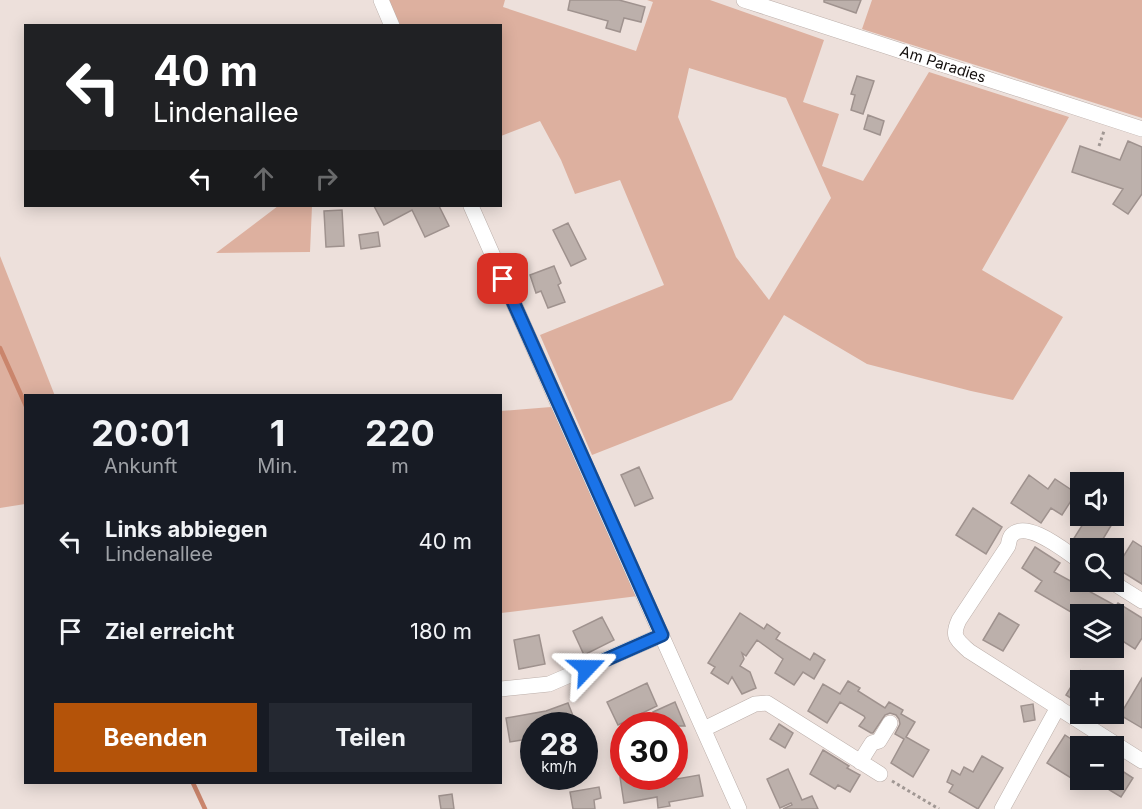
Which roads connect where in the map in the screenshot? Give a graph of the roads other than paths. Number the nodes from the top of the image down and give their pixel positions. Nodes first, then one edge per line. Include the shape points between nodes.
1 (381, 0) edge
2 (744, 0) edge
3 (391, 24) edge
4 (1142, 129) edge
5 (471, 207) edge
6 (1070, 555) edge
7 (1124, 590) edge
8 (1142, 602) edge
9 (662, 635) junction
10 (502, 689) edge
11 (1058, 707) junction
12 (890, 723) dead end
13 (704, 729) junction
14 (1142, 761) edge
15 (860, 762) junction
16 (880, 774) road end
17 (738, 809) edge
18 (1002, 809) edge

1 - 3 street
2 - 4 street, Am Paradies
5 - 9 street
6 - 11 street via 1038,534 1019,531 1012,536 955,629 957,640 969,651
7 - 8 street
9 - 10 street via 549,684
9 - 13 street
11 - 14 street
11 - 18 street
12 - 15 street
13 - 15 street via 755,704 767,703
13 - 17 street
15 - 16 street

